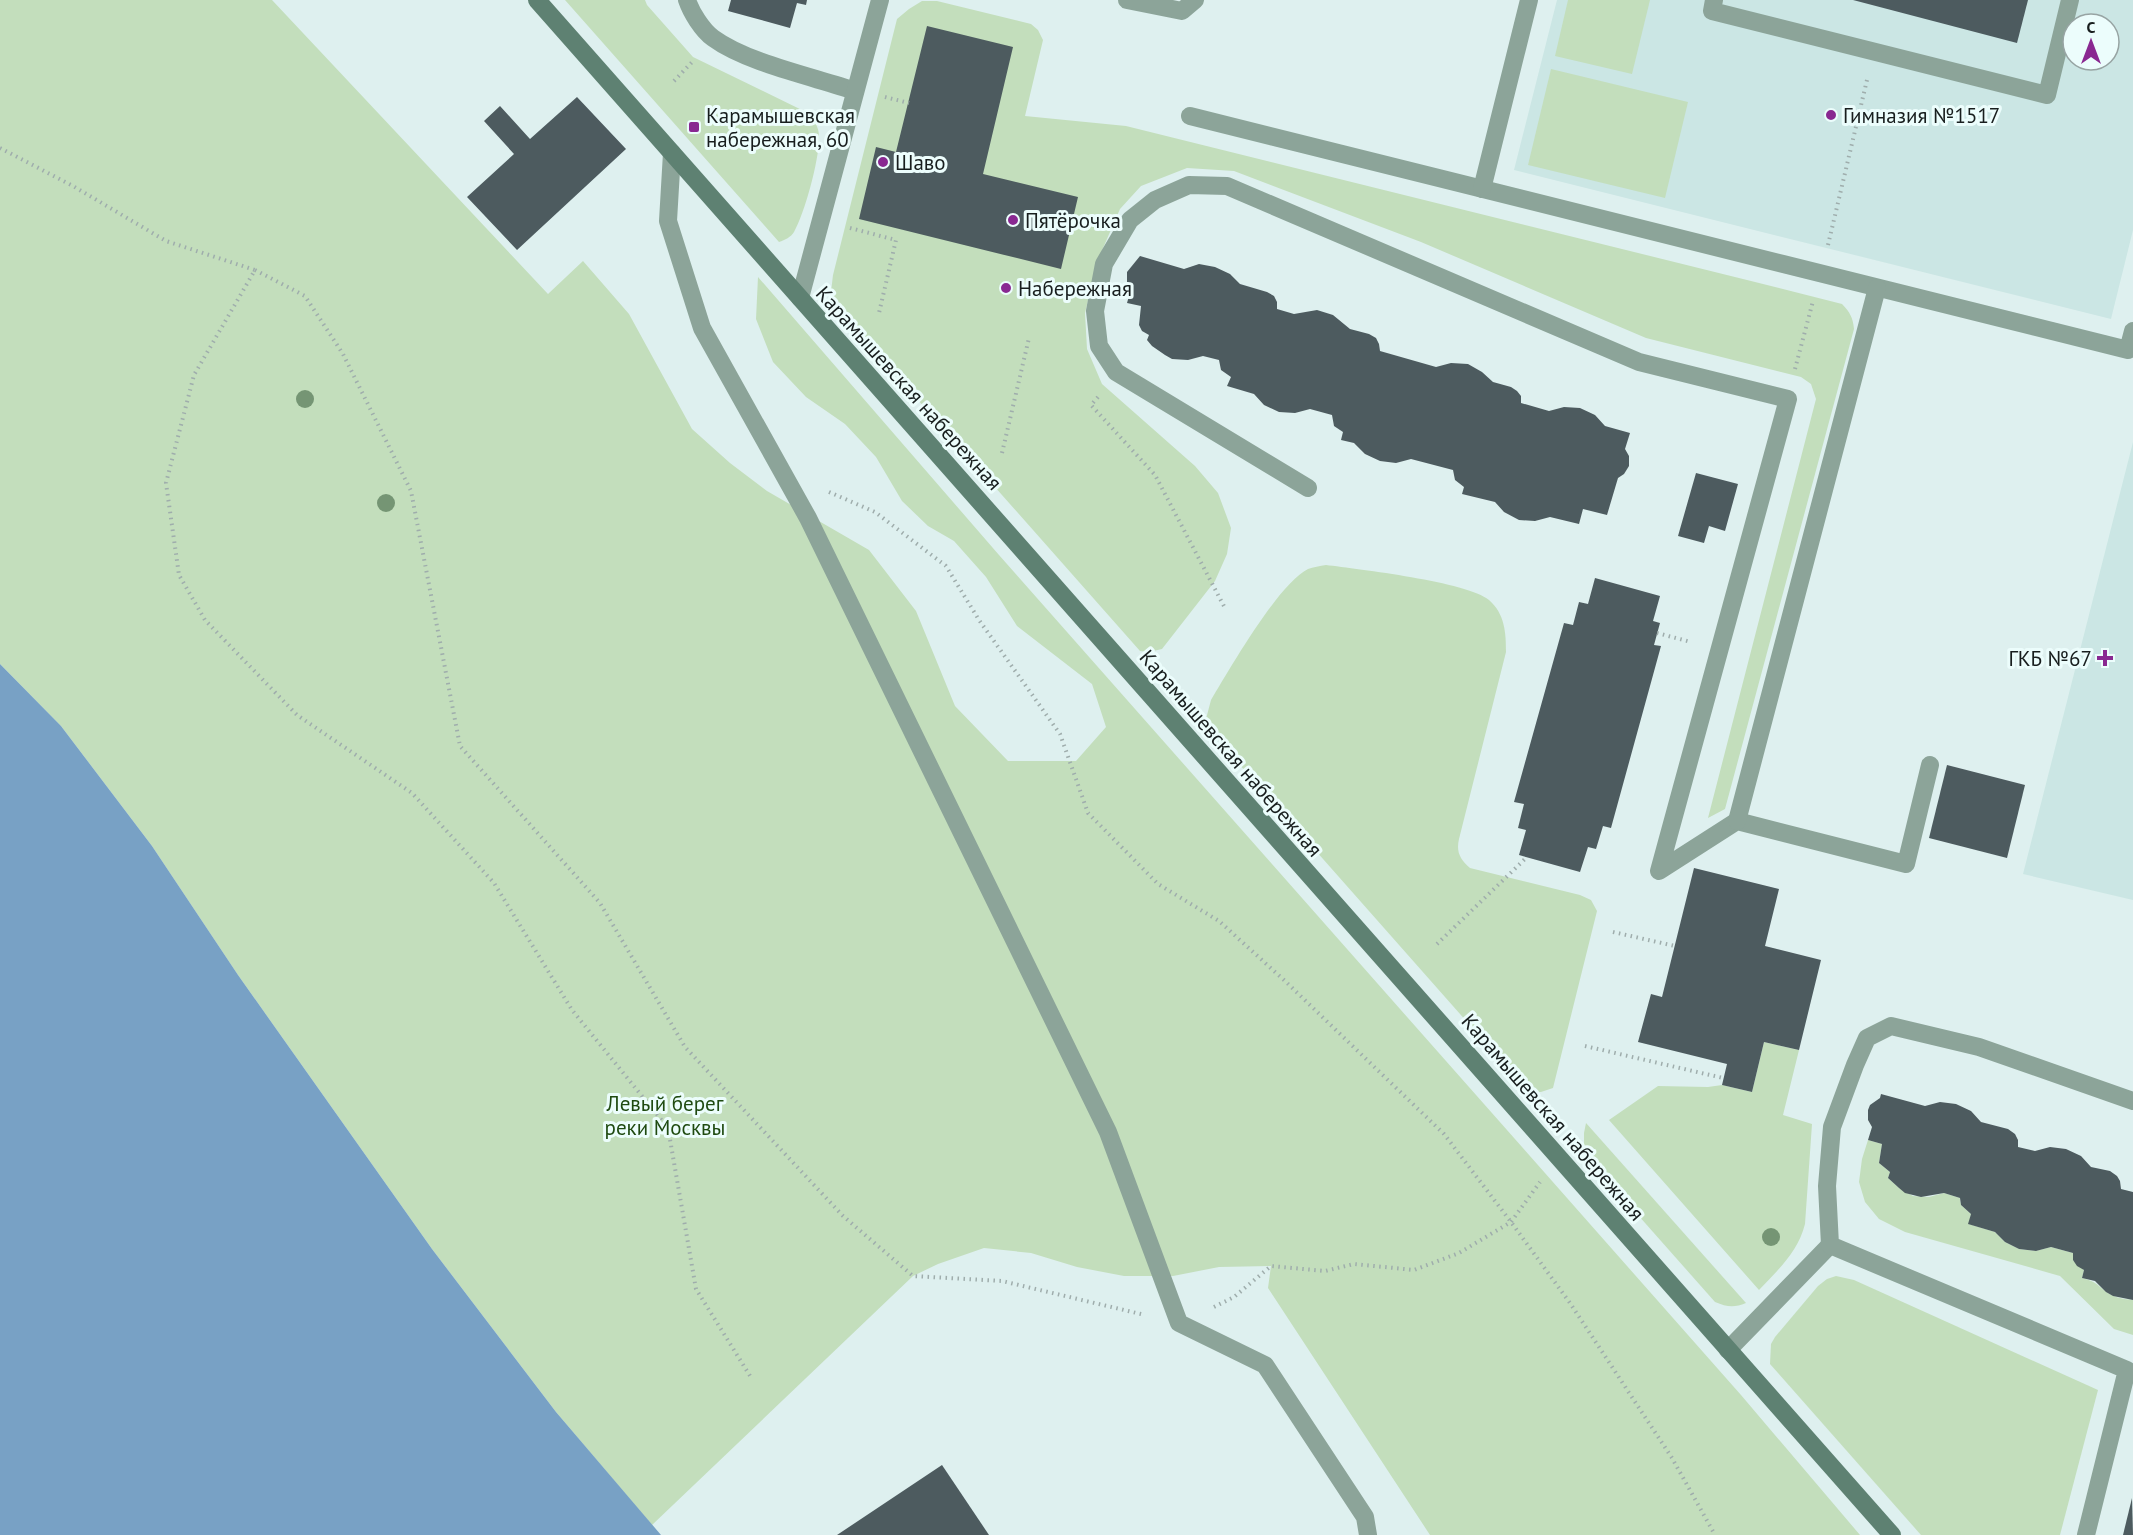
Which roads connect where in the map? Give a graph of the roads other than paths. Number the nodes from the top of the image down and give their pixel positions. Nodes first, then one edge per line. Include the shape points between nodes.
1 (537, 0) edge
2 (687, 0) edge
3 (880, 0) edge
4 (1127, 0) edge
5 (1195, 0) edge
6 (1529, 0) edge
7 (1714, 0) edge
8 (2070, 0) edge
9 (855, 91) junction
10 (1190, 116) dead end
11 (672, 153) junction
12 (1482, 189) junction
13 (1877, 288) junction
14 (800, 298) junction
15 (2133, 331) edge
16 (1308, 488) dead end
17 (1930, 765) dead end
18 (1737, 821) junction
19 (2133, 1101) edge
20 (1830, 1245) junction
21 (1728, 1350) junction
22 (2130, 1372) edge
23 (1368, 1535) edge
24 (1892, 1535) edge
25 (2086, 1535) edge

1 - 11 street, Карамышевская набережная
2 - 9 lane via 714,38 755,59
3 - 9 lane
4 - 5 lane via 1182,11
6 - 12 lane
7 - 8 lane via 1712,11 2047,95
9 - 14 lane
10 - 12 lane
11 - 14 street, Карамышевская набережная
11 - 23 lane via 668,220 702,328 786,476 1108,1132 1179,1323 1265,1365 1365,1517
12 - 13 lane
13 - 15 lane via 2128,350
13 - 18 lane
14 - 21 street, Карамышевская набережная
16 - 18 lane via 1116,372 1098,346 1095,310 1104,264 1130,220 1155,200 1189,185 1227,186 1639,362 1788,399 1659,871
17 - 18 lane via 1906,864
19 - 20 lane via 1979,1047 1891,1026 1867,1038 1832,1127 1827,1186
20 - 21 lane
20 - 22 lane
21 - 24 street, Карамышевская набережная
22 - 25 lane

